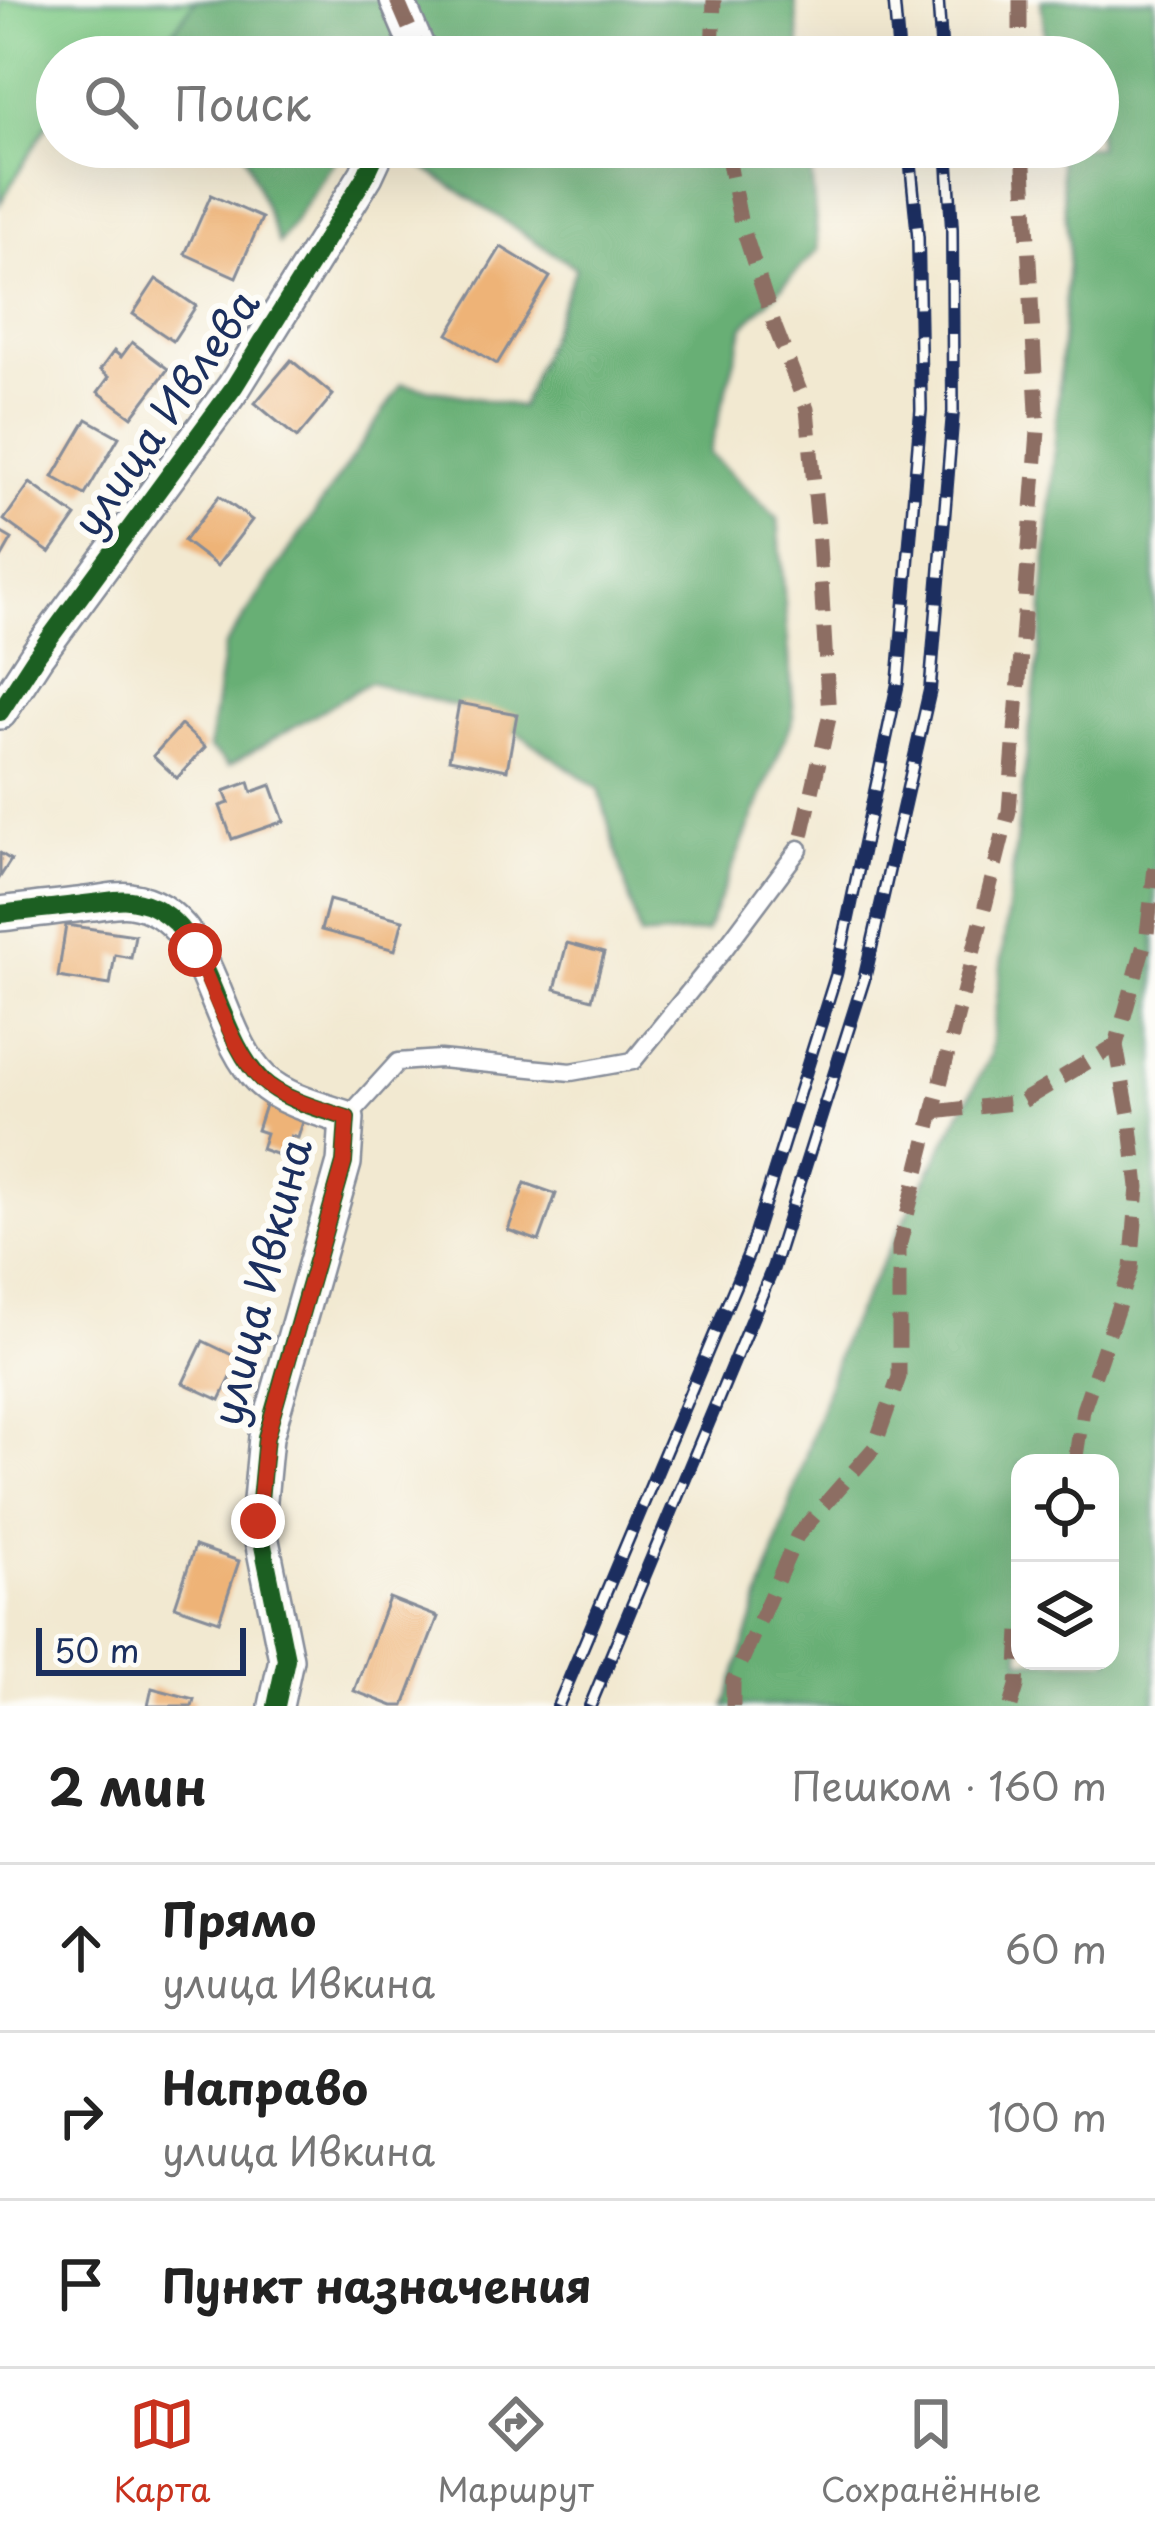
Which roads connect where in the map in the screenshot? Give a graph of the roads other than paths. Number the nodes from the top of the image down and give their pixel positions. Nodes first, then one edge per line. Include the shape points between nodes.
1 (397, 0) edge
2 (412, 36) edge
3 (370, 168) edge
4 (0, 712) edge
5 (799, 849) dead end
6 (0, 914) edge
7 (347, 1118) junction
8 (276, 1706) edge

1 - 2 street
3 - 4 street, улица Ивлева via 234,388
5 - 7 lane via 633,1061 571,1072 398,1062
6 - 7 street, улица Ивкина via 127,899 149,905 173,920 195,950 266,1085
7 - 8 street, улица Ивкина via 344,1163 266,1438 258,1521 286,1659

